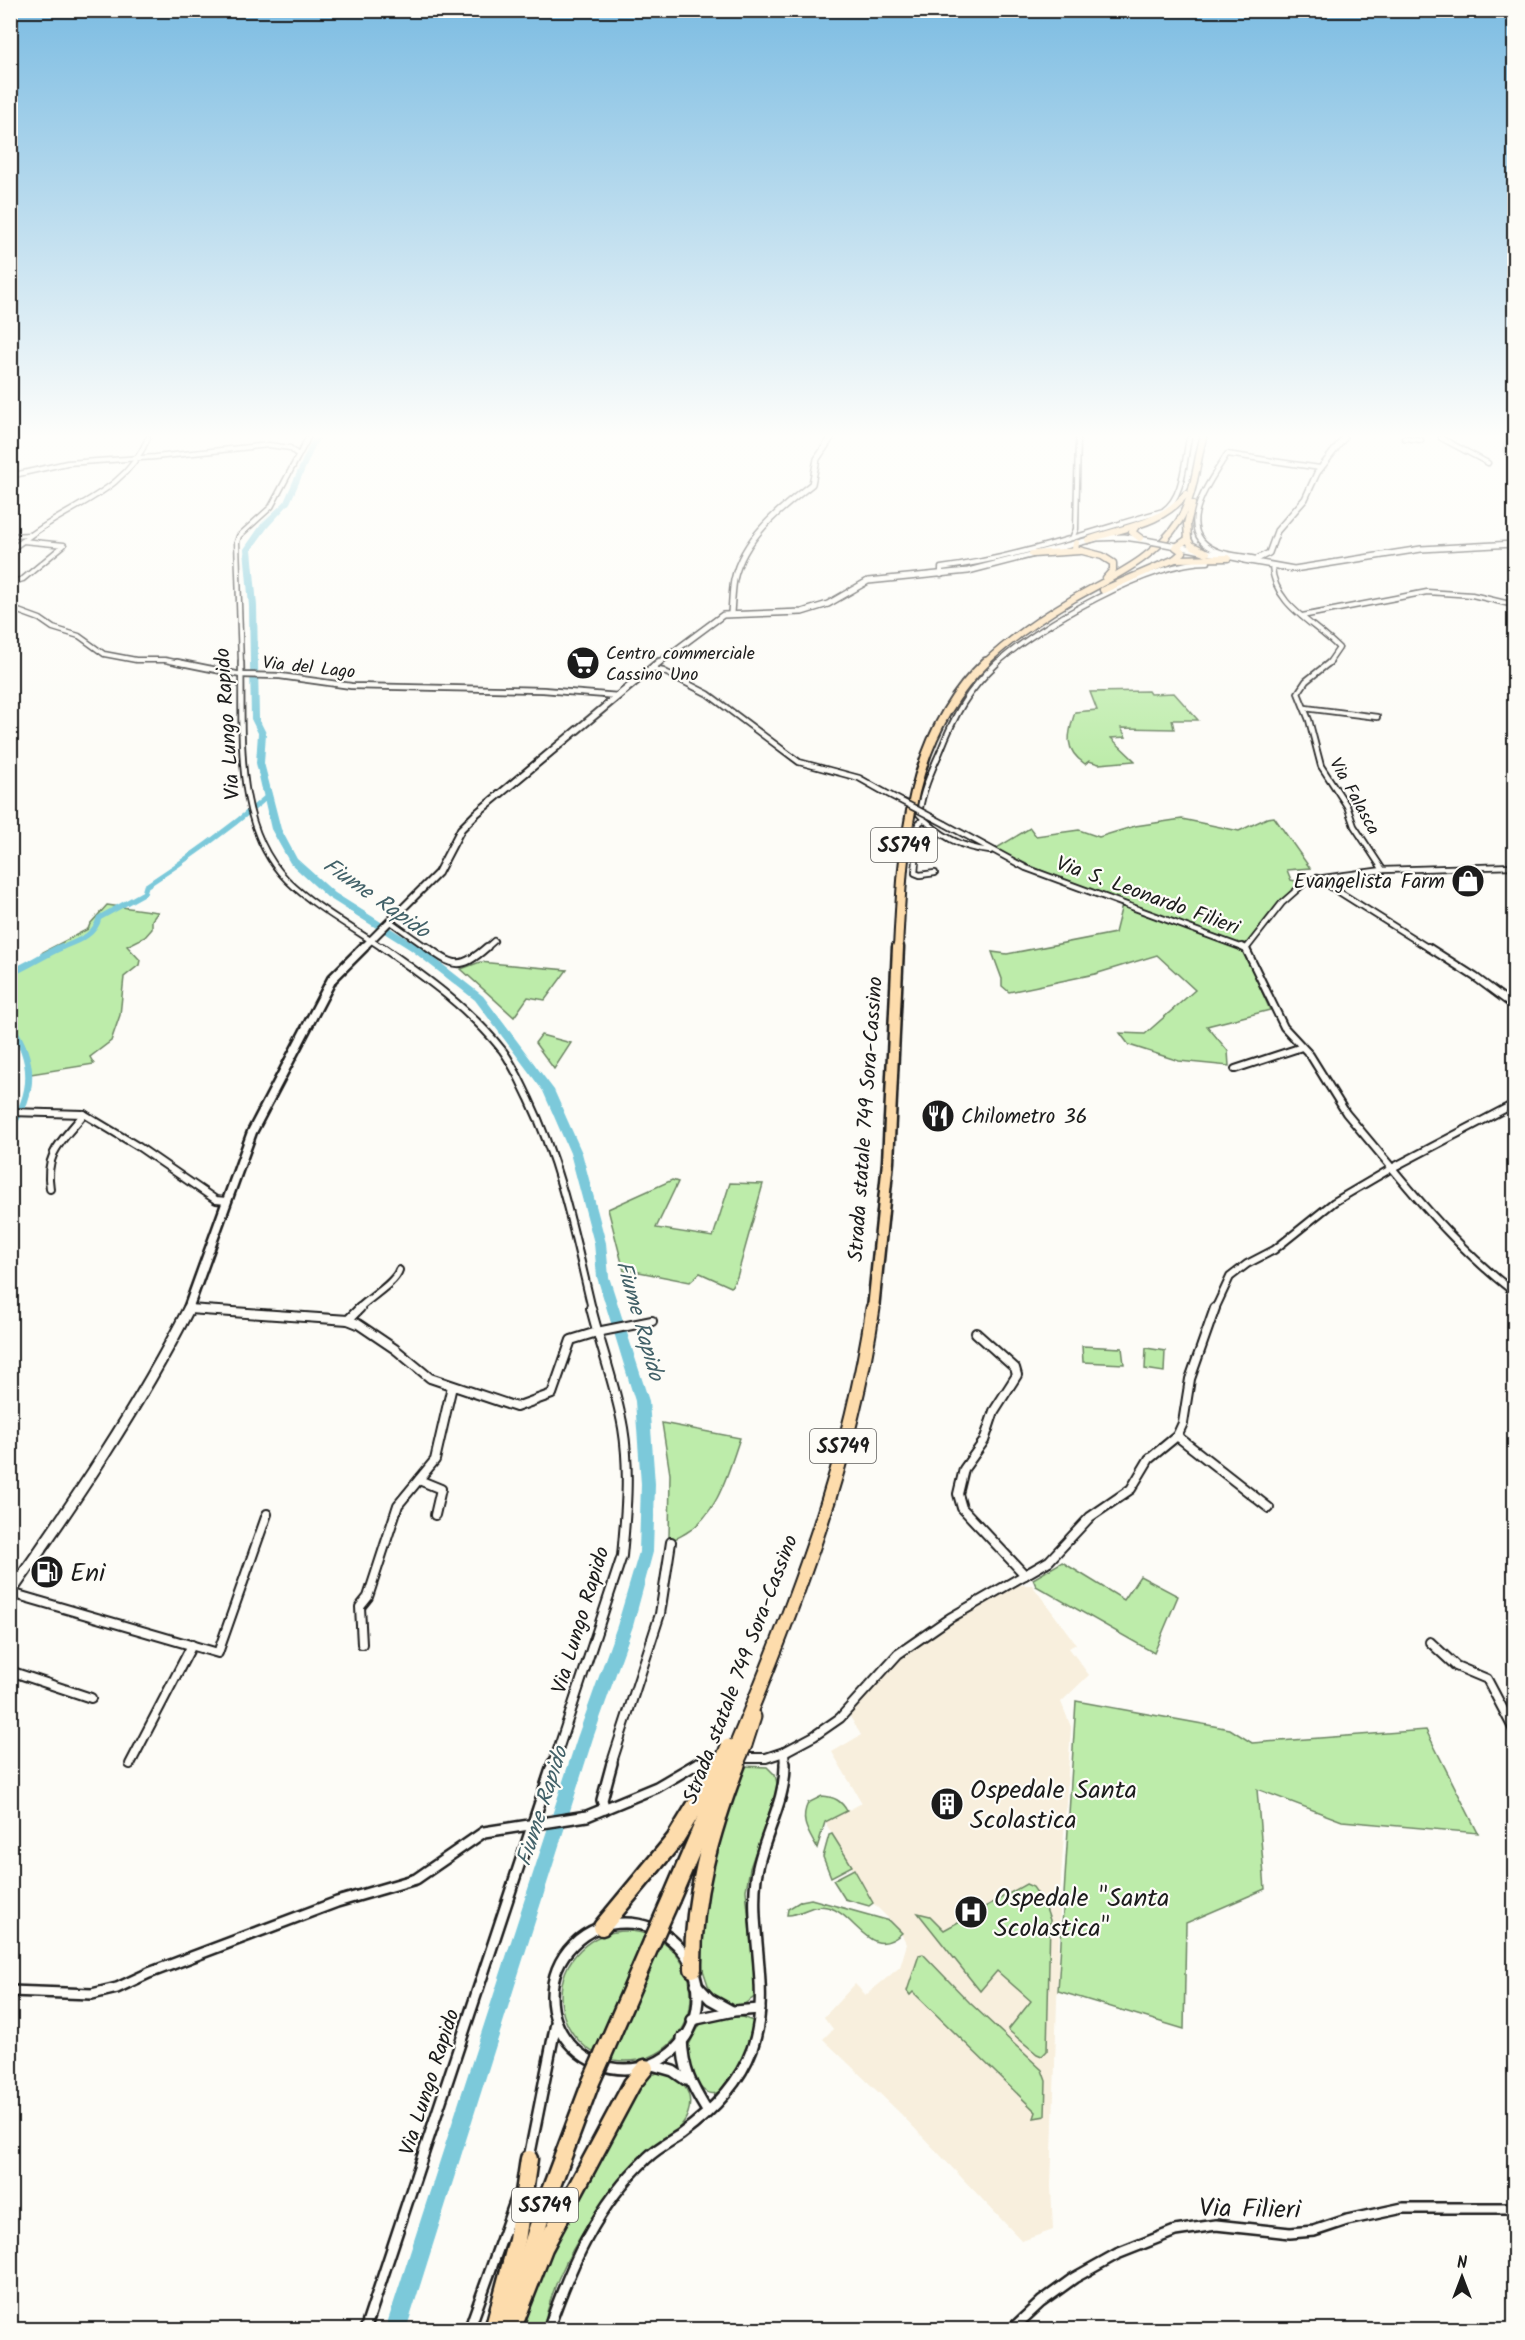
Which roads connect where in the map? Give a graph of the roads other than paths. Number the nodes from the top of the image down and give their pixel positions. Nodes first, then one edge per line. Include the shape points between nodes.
1 (63, 547) edge
2 (237, 547) edge
3 (749, 547) edge
4 (1040, 547) edge
5 (1052, 547) edge
6 (1075, 547) edge
7 (1154, 547) edge
8 (1176, 547) edge
9 (1180, 547) edge
10 (1195, 547) edge
11 (1208, 547) edge
12 (1271, 547) edge
13 (1455, 547) edge
14 (1081, 551) junction
15 (1207, 553) junction
16 (1269, 553) junction
17 (1032, 555) junction
18 (1228, 558) junction
19 (1175, 559) junction
20 (1257, 559) junction
21 (1244, 560) junction
22 (1208, 562) dead end
23 (1271, 566) junction
24 (941, 575) junction
25 (10, 583) edge
26 (1515, 605) edge
27 (10, 608) edge
28 (1057, 608) junction
29 (731, 614) junction
30 (1302, 616) junction
31 (1027, 627) junction
32 (651, 669) junction
33 (241, 675) junction
34 (618, 696) junction
35 (1305, 708) junction
36 (1377, 717) dead end
37 (923, 820) junction
38 (994, 851) junction
39 (1515, 866) edge
40 (1383, 870) junction
41 (935, 873) dead end
42 (1317, 878) junction
43 (389, 924) junction
44 (372, 939) junction
45 (494, 941) dead end
46 (1246, 949) junction
47 (1515, 1006) edge
48 (1302, 1047) junction
49 (1235, 1069) dead end
50 (1515, 1104) edge
51 (11, 1112) edge
52 (84, 1114) junction
53 (1392, 1168) junction
54 (50, 1189) dead end
55 (226, 1201) junction
56 (399, 1270) dead end
57 (1515, 1292) edge
58 (189, 1309) junction
59 (348, 1320) junction
60 (652, 1321) dead end
61 (599, 1331) junction
62 (976, 1334) dead end
63 (452, 1386) junction
64 (1177, 1436) junction
65 (419, 1480) junction
66 (1269, 1508) dead end
67 (267, 1514) dead end
68 (435, 1515) dead end
69 (671, 1542) dead end
70 (1025, 1575) junction
71 (11, 1593) edge
72 (1430, 1642) dead end
73 (362, 1644) dead end
74 (192, 1645) junction
75 (10, 1671) edge
76 (91, 1698) dead end
77 (1515, 1731) edge
78 (784, 1752) junction
79 (130, 1764) dead end
80 (728, 1766) junction
81 (605, 1809) junction
82 (539, 1822) junction
83 (602, 1927) junction
84 (695, 1976) junction
85 (10, 1991) edge
86 (760, 2009) junction
87 (734, 2011) junction
88 (692, 2020) junction
89 (556, 2023) junction
90 (682, 2038) junction
91 (648, 2067) junction
92 (688, 2082) junction
93 (707, 2111) junction
94 (529, 2158) junction
95 (1515, 2208) edge
96 (365, 2330) edge
97 (469, 2330) edge
98 (493, 2330) edge
99 (505, 2330) edge
100 (512, 2330) edge
101 (548, 2330) edge
102 (1011, 2330) edge

1 - 25 street via 23,579
2 - 33 street, Via Lungo Rapido
3 - 29 main road via 734,579
4 - 24 street via 941,568
5 - 17 main road
6 - 14 highway
7 - 28 highway, Strada statale 749 Sora-Cassino / SS749 via 1130,567
8 - 19 highway via 1183,552
9 - 15 main road
10 - 15 highway
11 - 20 street
12 - 16 main road
13 - 23 main road via 1301,569
14 - 17 highway
14 - 28 highway via 1109,559 1113,570
15 - 18 main road
16 - 20 main road
16 - 23 main road
17 - 24 main road
18 - 19 highway
18 - 21 main road
19 - 31 highway
20 - 21 main road
20 - 23 main road
21 - 23 main road
22 - 37 street via 1155,574 1056,619 1009,650 956,712 920,805
23 - 30 street, Via Falasca via 1274,589
24 - 29 main road via 868,581 812,610 773,615
26 - 30 street via 1464,594 1427,592
27 - 33 street, Via del Lago via 79,636 104,654 165,660
28 - 31 highway, Strada statale 749 Sora-Cassino / SS749
29 - 32 main road via 715,620
30 - 35 street, Via Falasca via 1339,648 1331,663 1300,687 1298,693
31 - 80 highway, Strada statale 749 Sora-Cassino / SS749, bridge via 990,655 948,706 929,747 910,812 902,878 886,1191 866,1350 822,1521 790,1617 755,1702 754,1722 736,1746
32 - 34 main road
32 - 38 street, Via S. Leonardo Filieri, bridge via 708,694 799,762 858,778
33 - 34 street, Via del Lago via 370,687 543,690
33 - 44 street, Via Lungo Rapido via 249,805 260,841 288,881
34 - 43 main road via 466,823 438,873
35 - 36 street
35 - 40 street, Via Falasca via 1321,766
37 - 38 street via 950,840
37 - 41 street via 919,823 915,873
38 - 46 street, Via S. Leonardo Filieri via 1026,868
39 - 40 street
40 - 42 street
42 - 46 street via 1299,886
42 - 47 street
43 - 44 main road
43 - 45 street via 455,965 473,959
44 - 55 main road via 332,979 252,1132
44 - 61 street, Via Lungo Rapido via 441,989 499,1047 520,1082 555,1158
46 - 48 street, Via S. Leonardo Filieri via 1284,1027
48 - 49 street
48 - 53 street, Via S. Leonardo Filieri via 1346,1113
50 - 53 street
51 - 52 street
52 - 54 street via 56,1145 51,1158
52 - 55 street via 216,1200
53 - 57 street, Via S. Leonardo Filieri via 1464,1246
53 - 64 street via 1334,1202 1274,1251 1237,1270 1220,1294 1190,1379
55 - 58 main road
56 - 59 street via 397,1278 370,1297
58 - 59 street
58 - 71 main road via 162,1361 78,1498
59 - 63 street via 395,1349 430,1378
60 - 61 street
61 - 63 street via 571,1340 555,1390 543,1399 516,1407
61 - 82 street, Via Lungo Rapido via 623,1429 627,1500 622,1556
62 - 70 street via 1015,1368 1017,1375 994,1412 984,1442 964,1469 958,1494 980,1530
63 - 65 street via 435,1460
64 - 66 street
64 - 70 street via 1149,1460 1131,1489 1090,1517 1054,1557
65 - 68 street via 441,1489
65 - 73 street via 399,1505 368,1597 360,1607
67 - 74 street via 218,1653
69 - 81 street via 660,1614 613,1758 602,1800
70 - 78 street via 950,1618 898,1654 840,1718
71 - 74 street
72 - 77 street via 1456,1666 1487,1679
74 - 79 street
75 - 76 street
78 - 81 street via 766,1758 716,1758 699,1763 657,1787
78 - 86 street via 784,1781 757,1873 755,1893 762,1983
80 - 83 highway via 675,1839
80 - 84 highway via 706,1854 692,1941
80 - 99 highway, Strada statale 749 Sora-Cassino / SS749, bridge via 591,2082 545,2204
81 - 82 street via 580,1817
82 - 85 street via 484,1832 417,1879 337,1902 117,1988 93,1994
82 - 96 street, Via Lungo Rapido
83 - 84 street via 634,1922 664,1931 686,1954
83 - 89 street via 586,1936 561,1965 554,1994
84 - 87 street via 717,2004
84 - 88 street
86 - 87 street
86 - 93 street via 753,2046 740,2076
87 - 88 street
88 - 90 street
89 - 91 street via 580,2057 599,2067
89 - 94 street
90 - 91 street
90 - 92 street via 682,2061
91 - 92 street via 673,2071
91 - 100 highway via 633,2084 544,2248
92 - 93 street
93 - 101 street via 644,2160 607,2203 567,2272
94 - 97 street
94 - 98 highway via 517,2240
95 - 102 street, Via Filieri via 1403,2208 1314,2231 1290,2233 1216,2225 1174,2231 1117,2254 1074,2278

